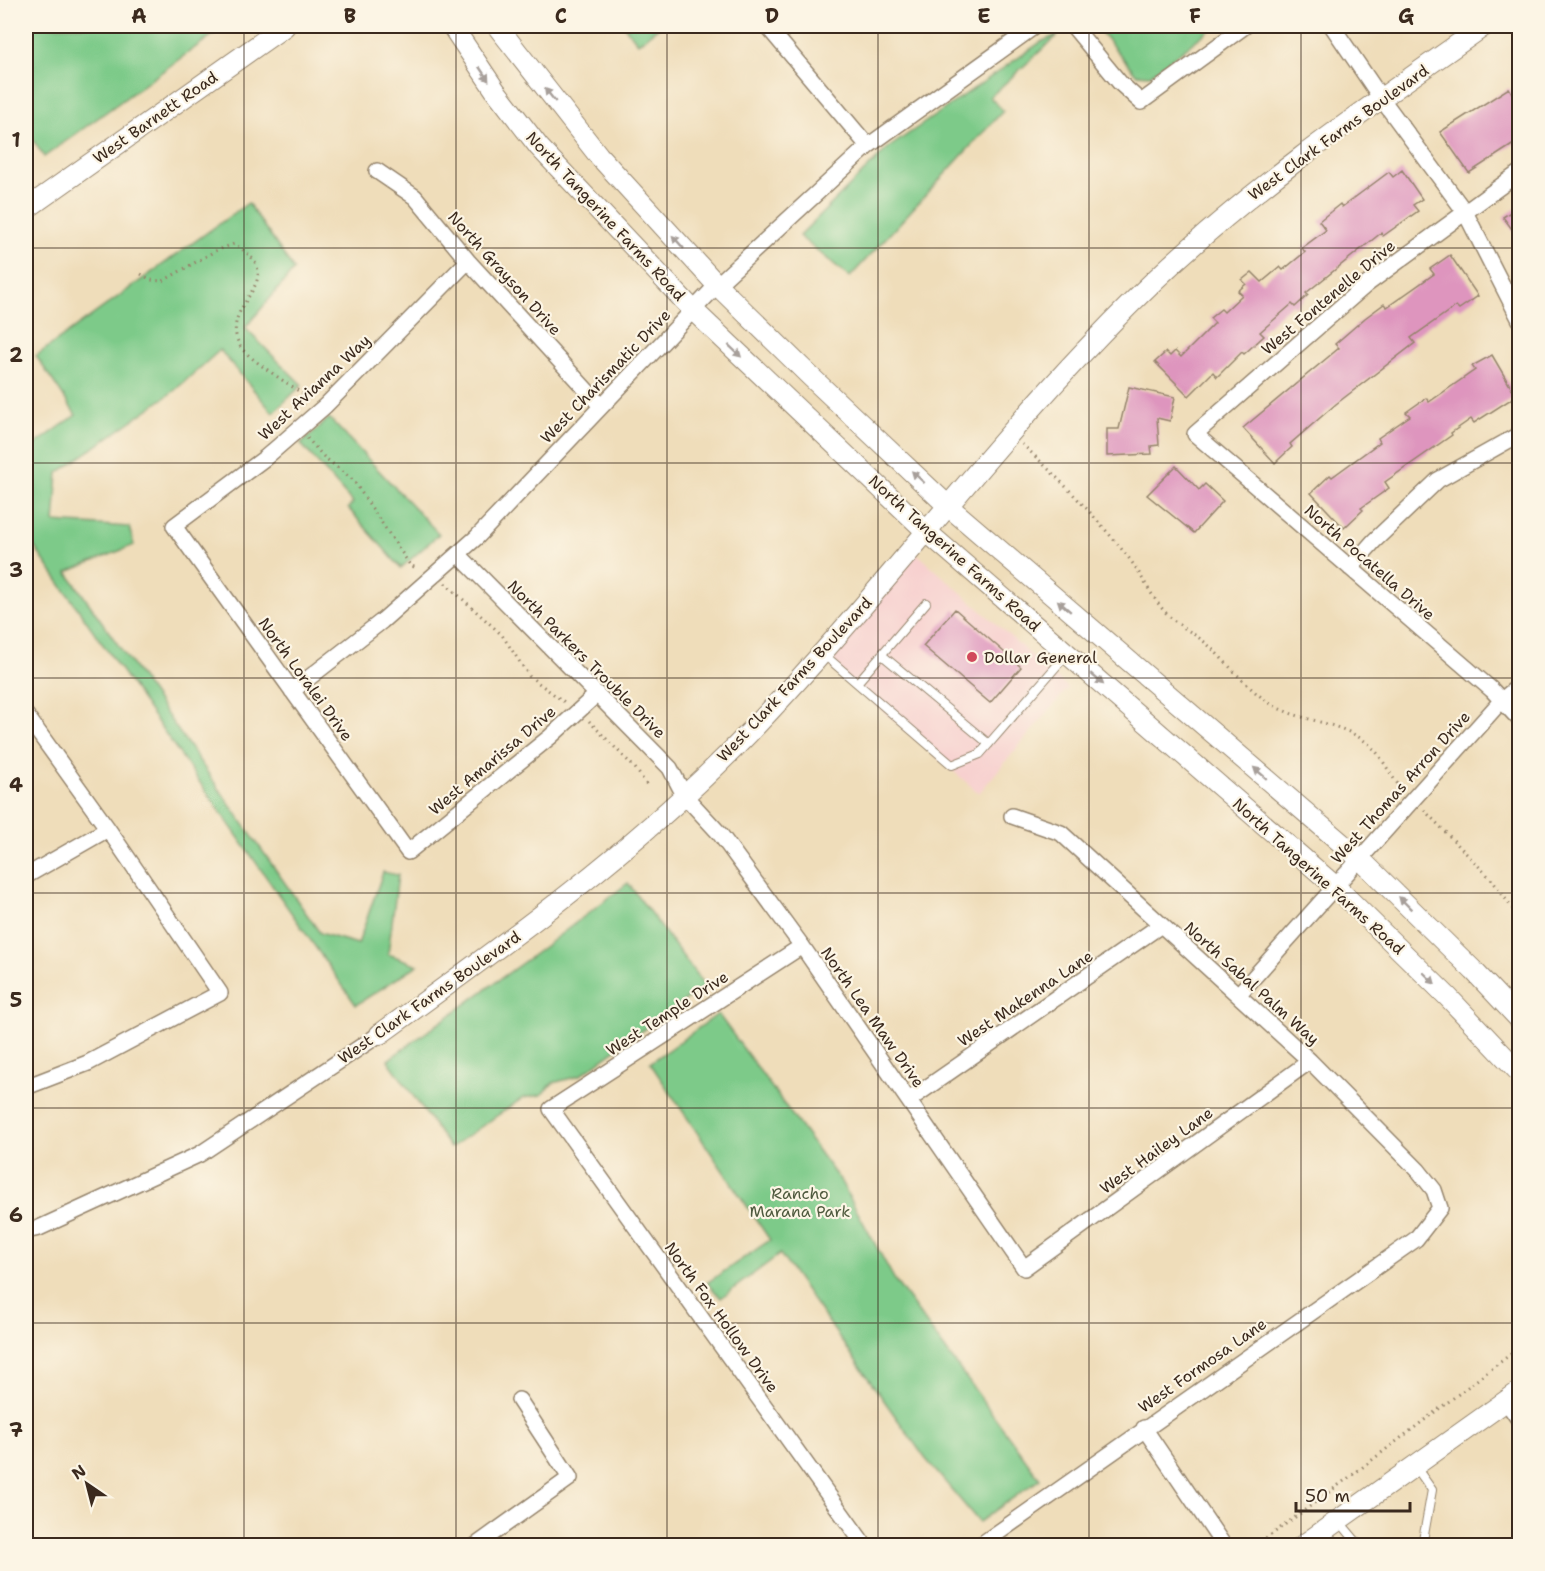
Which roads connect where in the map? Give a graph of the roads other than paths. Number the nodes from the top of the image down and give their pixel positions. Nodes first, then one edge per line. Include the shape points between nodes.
1 (285, 26) edge
2 (452, 26) edge
3 (497, 26) edge
4 (767, 26) edge
5 (1035, 26) edge
6 (1073, 26) edge
7 (1245, 26) edge
8 (1332, 26) edge
9 (1484, 26) edge
10 (1381, 98) junction
11 (867, 146) junction
12 (377, 171) dead end
13 (1520, 172) edge
14 (26, 209) edge
15 (1465, 212) junction
16 (468, 261) junction
17 (717, 285) junction
18 (693, 310) junction
19 (1520, 320) edge
20 (601, 406) junction
21 (1195, 434) joint
22 (1520, 434) edge
23 (948, 507) junction
24 (174, 526) joint
25 (927, 532) junction
26 (458, 554) junction
27 (1350, 568) junction
28 (926, 603) dead end
29 (821, 652) junction
30 (1067, 654) junction
31 (882, 655) junction
32 (857, 683) junction
33 (1520, 685) edge
34 (292, 691) junction
35 (597, 694) junction
36 (1502, 700) junction
37 (26, 715) edge
38 (1520, 720) edge
39 (989, 744) junction
40 (684, 795) junction
41 (1012, 816) dead end
42 (108, 829) junction
43 (408, 852) joint
44 (1360, 859) junction
45 (26, 876) edge
46 (1336, 887) junction
47 (1161, 925) junction
48 (802, 946) junction
49 (1238, 995) junction
50 (1520, 1020) edge
51 (380, 1034) joint
52 (1310, 1060) junction
53 (1520, 1073) edge
54 (26, 1087) edge
55 (909, 1100) junction
56 (551, 1109) joint
57 (1440, 1208) joint
58 (26, 1231) edge
59 (1024, 1268) joint
60 (1513, 1396) edge
61 (519, 1400) dead end
62 (1520, 1421) edge
63 (1144, 1428) junction
64 (1415, 1466) junction
65 (1338, 1520) junction
66 (475, 1545) edge
67 (864, 1545) edge
68 (979, 1545) edge
69 (1224, 1545) edge
70 (1302, 1545) edge
71 (1360, 1545) edge
72 (1422, 1545) edge

1 - 14 street, West Barnett Road
2 -> 18 street, North Tangerine Farms Road via 539,147
17 -> 3 street, North Tangerine Farms Road via 599,156
4 - 11 street
5 - 11 street, West Charismatic Drive
6 - 7 street via 1141,102
8 - 10 street
9 - 10 street, West Clark Farms Boulevard
10 - 15 street
10 - 23 street, West Clark Farms Boulevard via 1292,161 1192,245 1113,320
11 - 17 street, West Charismatic Drive
12 - 16 street, North Grayson Drive via 415,197
13 - 15 street, West Fontenelle Drive
15 - 19 street
15 - 21 street, West Fontenelle Drive via 1366,285
16 - 20 street, North Grayson Drive
16 - 24 street, West Avianna Way via 306,422
17 - 18 street, West Charismatic Drive
23 -> 17 street, North Tangerine Farms Road
18 - 20 street, West Charismatic Drive
18 -> 25 street, North Tangerine Farms Road
20 - 26 street, West Charismatic Drive
21 - 27 street, North Pocatella Drive
22 - 27 street via 1438,480
23 - 25 street, West Clark Farms Boulevard
44 -> 23 street, North Tangerine Farms Road
24 - 34 street, North Loralei Drive
25 - 29 street, West Clark Farms Boulevard
25 - 30 street, North Tangerine Farms Road
26 - 34 street, West Charismatic Drive via 382,621
26 - 35 street, North Parkers Trouble Drive
27 - 36 street, North Pocatella Drive
28 - 31 lane
29 - 32 lane
29 - 40 street, West Clark Farms Boulevard via 747,735
30 - 39 lane
30 -> 46 street, North Tangerine Farms Road
31 - 32 lane
31 - 39 lane
32 - 39 lane via 952,765 980,754
33 - 36 street, West Thomas Arron Drive
34 - 43 street, North Loralei Drive
35 - 40 street, North Parkers Trouble Drive via 670,768
35 - 43 street, West Amarissa Drive
36 - 38 street, North Pocatella Drive
36 - 44 street, West Thomas Arron Drive
37 - 42 street
40 - 48 street, North Lea Maw Drive via 720,834
40 - 51 street, West Clark Farms Boulevard via 566,898
41 - 47 street, North Sabal Palm Way via 1061,833
42 - 45 street
42 - 54 street via 220,993 88,1063
44 - 46 street, West Thomas Arron Drive
50 -> 44 street, North Tangerine Farms Road
46 - 49 street, West Thomas Arron Drive
46 -> 53 street, North Tangerine Farms Road
47 - 49 street, North Sabal Palm Way
47 - 55 street, West Makenna Lane
48 - 55 street, North Lea Maw Drive
48 - 56 street, West Temple Drive
49 - 52 street, North Sabal Palm Way
51 - 58 street, West Clark Farms Boulevard via 200,1154
52 - 57 street, North Sabal Palm Way via 1418,1170 1434,1190
52 - 59 street, West Hailey Lane
55 - 59 street, North Lea Maw Drive
56 - 67 street, North Fox Hollow Drive
57 - 63 street, West Formosa Lane via 1416,1239
60 - 62 street
60 - 64 street
61 - 66 street via 570,1478
63 - 68 street, West Formosa Lane
63 - 69 street
64 - 65 street
64 - 72 lane via 1432,1490
65 - 70 street
65 - 71 lane

